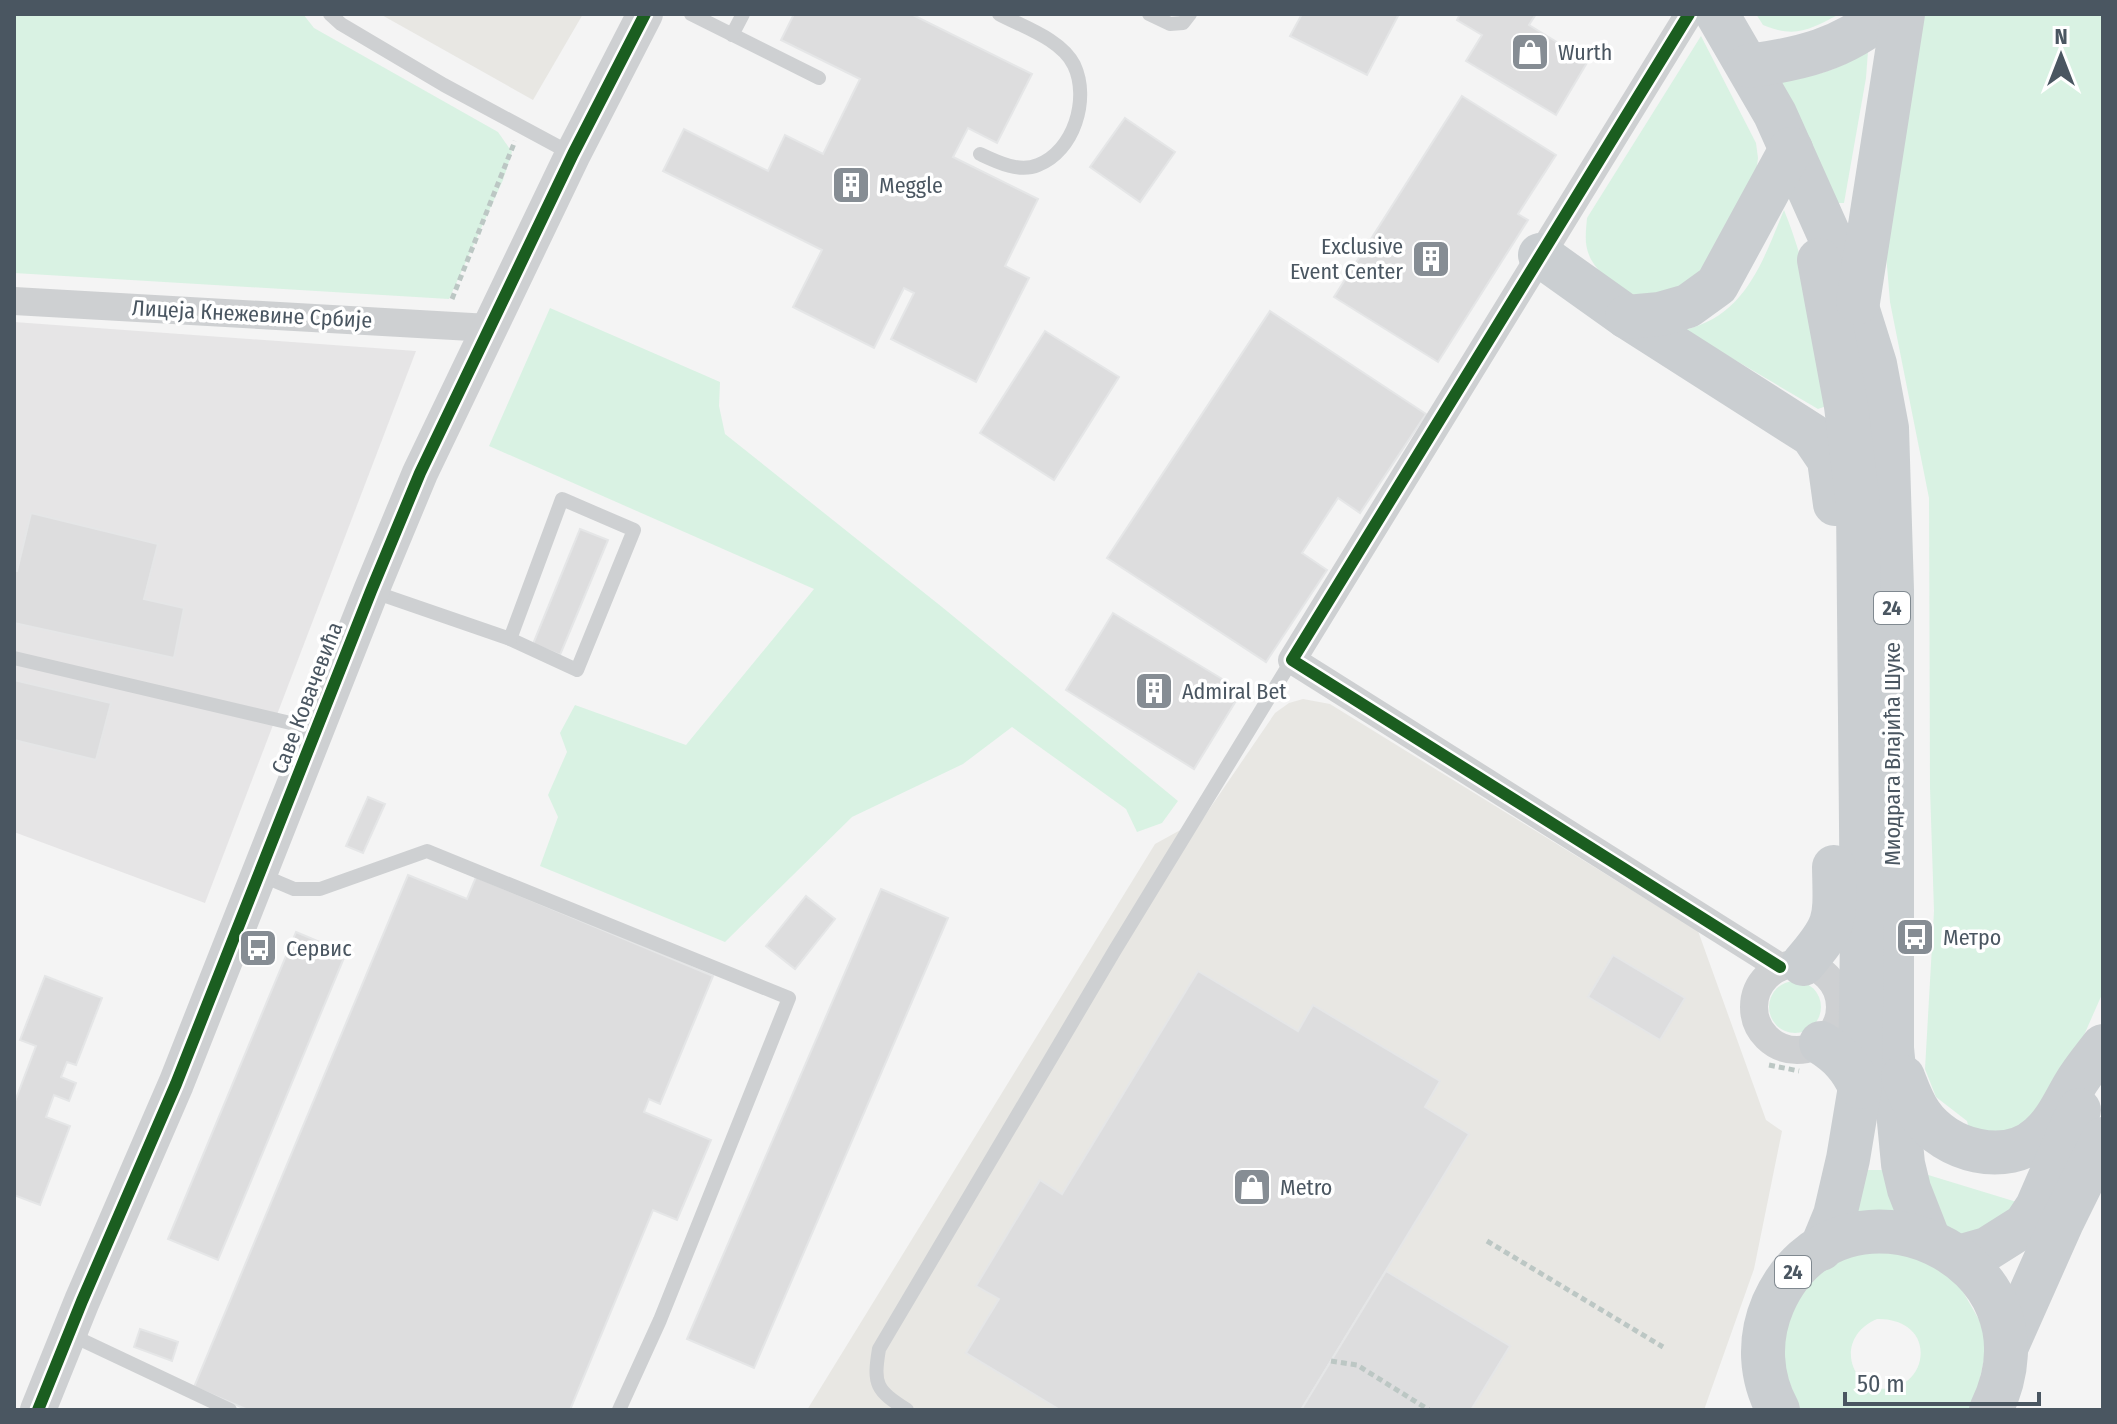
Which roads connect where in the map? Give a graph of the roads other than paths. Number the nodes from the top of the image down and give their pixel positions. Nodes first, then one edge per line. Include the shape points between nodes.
1 (330, 14) edge
2 (645, 14) edge
3 (691, 14) edge
4 (743, 14) edge
5 (999, 14) edge
6 (1149, 14) edge
7 (1190, 14) edge
8 (1689, 14) edge
9 (1884, 14) edge
10 (1903, 14) edge
11 (732, 35) junction
12 (1734, 42) edge
13 (819, 78) dead end
14 (573, 154) junction
15 (980, 154) dead end
16 (1798, 166) junction
17 (1540, 255) junction
18 (14, 301) edge
19 (1858, 302) junction
20 (1627, 317) junction
21 (489, 328) junction
22 (371, 591) junction
23 (1860, 634) junction
24 (510, 639) junction
25 (14, 658) edge
26 (1292, 660) junction
27 (1859, 680) junction
28 (316, 729) junction
29 (261, 874) junction
30 (1791, 965) junction
31 (2103, 1046) edge
32 (1892, 1048) junction
33 (2103, 1053) edge
34 (1817, 1057) junction
35 (1860, 1087) junction
36 (2103, 1139) edge
37 (1944, 1248) junction
38 (1821, 1249) junction
39 (69, 1334) junction
40 (2006, 1348) junction
41 (43, 1397) edge
42 (230, 1410) edge
43 (619, 1410) edge
44 (907, 1410) edge
45 (1778, 1410) edge
46 (1991, 1410) edge

1 - 14 lane via 444,85
2 - 14 street, Саве Ковачевића
3 - 11 lane
4 - 11 lane
5 - 15 lane via 1056,44 1074,65 1080,96 1075,126 1061,150 1037,166 1006,166
6 - 7 lane via 1170,24 1183,23
8 - 17 street
9 - 12 main road via 1845,42 1784,61
10 - 19 main road
11 - 13 lane
12 - 16 main road, Миодрага Влајића Шуке / 24
14 - 21 street, Саве Ковачевића
16 - 19 main road, Миодрага Влајића Шуке / 24
16 - 20 main road via 1717,285 1674,311
16 - 23 main road, Миодрага Влајића Шуке / 24 via 1855,470
17 - 20 main road
17 - 26 street
18 - 21 street, Лицеја Кнежевине Србије
19 - 32 main road, Миодрага Влајића Шуке / 24 via 1887,428 1890,475
20 - 23 main road via 1798,424 1819,443 1831,468 1847,599
21 - 22 street, Саве Ковачевића
22 - 24 lane
22 - 28 street, Саве Ковачевића
23 - 27 main road, Миодрага Влајића Шуке / 24
24 - 24 lane via 577,670 634,530 562,499
25 - 28 lane
26 - 30 street
26 - 44 lane via 879,1349 875,1374 883,1395
27 - 30 main road via 1841,739 1834,920 1825,938
27 - 35 main road, Миодрага Влајића Шуке / 24
28 - 29 street, Саве Ковачевића
29 - 39 street, Саве Ковачевића
29 - 43 lane via 294,889 320,889 427,851 789,998
30 - 34 street via 1817,968 1837,990 1838,1019
30 - 34 street via 1767,974 1758,986 1754,1014 1767,1039 1779,1047 1808,1049
31 - 32 main road via 2038,1139 1993,1153 1955,1144 1932,1127 1909,1092
32 - 37 main road, Миодрага Влајића Шуке / 24 via 1909,1189
33 - 37 main road via 2025,1225 2003,1241
34 - 35 main road via 1839,1054
35 - 38 main road, Миодрага Влајића Шуке / 24 via 1835,1215
36 - 40 main road, 24
37 - 38 main road, 24 via 1906,1234 1877,1232
37 - 40 main road, 24 via 1979,1277 1995,1303
38 - 45 main road, 24 via 1791,1275 1767,1320 1763,1359
39 - 41 street, Саве Ковачевића
39 - 42 lane
40 - 46 main road, 24

